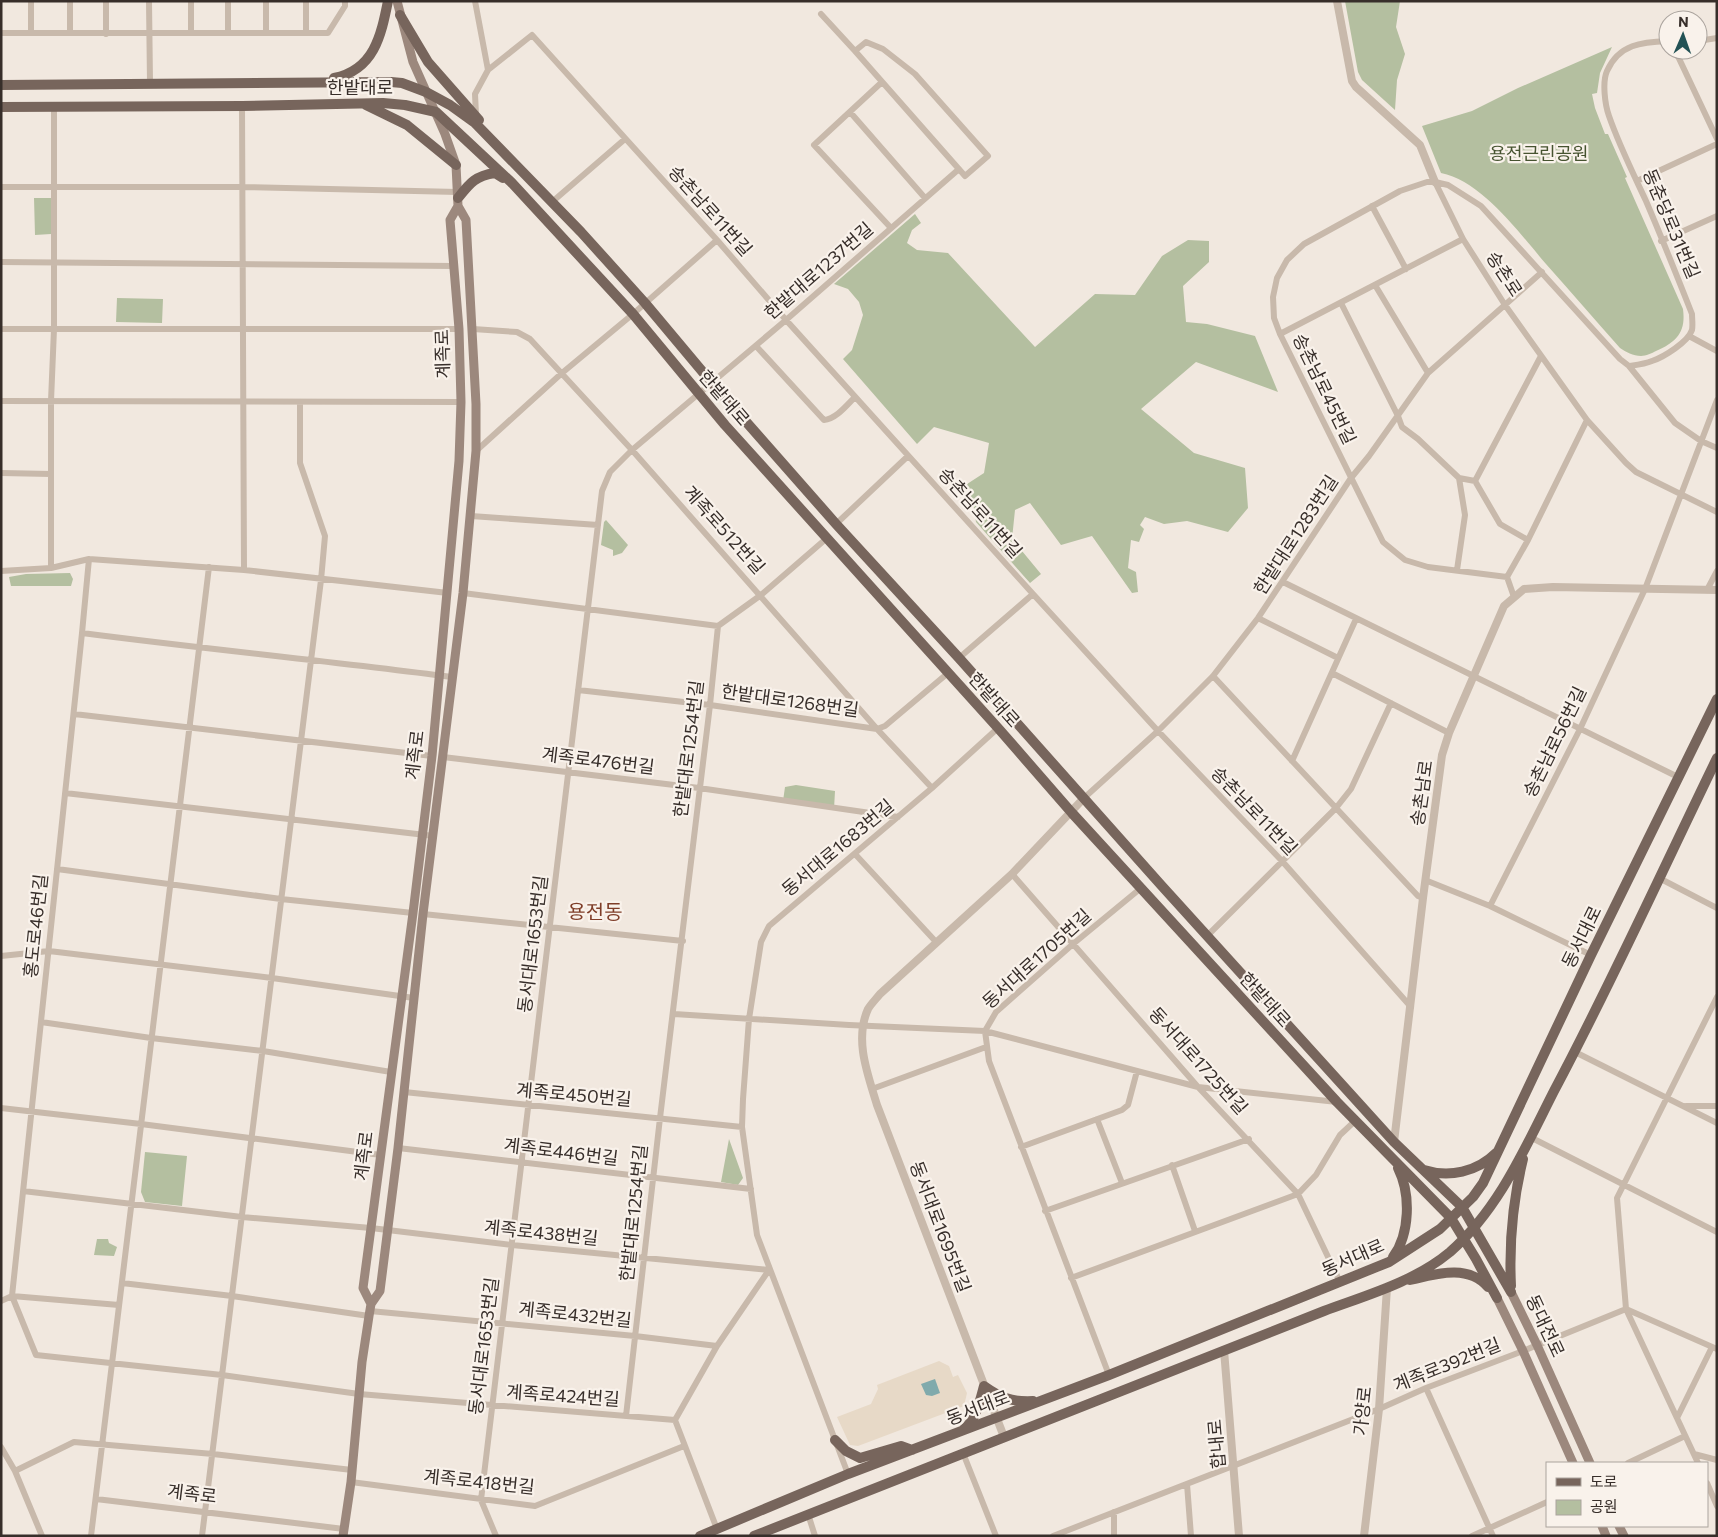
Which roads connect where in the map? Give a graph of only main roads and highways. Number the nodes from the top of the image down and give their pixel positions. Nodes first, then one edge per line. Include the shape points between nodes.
1 (388, 1) edge
2 (397, 1) edge
3 (400, 15) junction
4 (292, 82) junction
5 (1, 85) edge
6 (426, 92) junction
7 (363, 104) junction
8 (1, 107) edge
9 (436, 112) junction
10 (498, 147) junction
11 (456, 165) junction
12 (511, 182) junction
13 (458, 199) junction
14 (1717, 700) edge
15 (1717, 758) edge
16 (1528, 1142) junction
17 (1501, 1146) junction
18 (1394, 1162) junction
19 (1423, 1170) junction
20 (1462, 1207) junction
21 (1451, 1218) junction
22 (1474, 1227) junction
23 (1463, 1238) junction
24 (1389, 1262) junction
25 (1402, 1282) junction
26 (1511, 1292) junction
27 (1497, 1298) junction
28 (370, 1310) junction
29 (1042, 1401) junction
30 (960, 1432) junction
31 (835, 1440) road end
32 (912, 1450) junction
33 (1573, 1462) edge
34 (1590, 1462) edge
35 (343, 1532) edge
36 (700, 1536) edge
37 (754, 1536) edge

1 - 4 main road via 383,30 374,49 359,68 325,80
2 - 3 main road, 계족로
3 - 6 main road, 계족로 via 413,62
3 - 10 main road via 428,62 493,135
4 - 5 main road, 한밭대로
4 - 6 main road, 한밭대로 via 391,82
6 - 9 main road, 계족로
6 - 10 main road, 한밭대로 via 475,122
7 - 8 main road, 한밭대로
7 - 9 main road, 한밭대로 via 393,103
7 - 11 main road via 407,125
9 - 11 main road, 계족로
9 - 12 main road, 한밭대로
10 - 19 main road, 한밭대로 via 646,303 836,524 1394,1142
11 - 13 main road, 계족로
12 - 13 main road via 495,173 481,175
12 - 18 main road, 한밭대로 via 633,314 698,395 1072,813
13 - 28 main road, 계족로 via 450,220 459,328 459,461 432,756 363,1288
13 - 28 main road, 계족로 via 466,220 476,451 463,594 398,1148 380,1291
14 - 17 main road, 동서대로
15 - 16 main road, 동서대로
16 - 22 main road, 동서대로 via 1496,1201
16 - 26 main road via 1518,1187 1510,1252
17 - 19 main road via 1487,1160 1467,1171
17 - 20 main road, 동서대로 via 1478,1191
18 - 21 main road, 한밭대로
18 - 24 main road via 1404,1185 1406,1218 1401,1244
19 - 20 main road, 한밭대로
20 - 21 main road, 동서대로
20 - 22 main road, 동대전로
21 - 23 main road, 동대전로
21 - 24 main road, 동서대로 via 1435,1233
22 - 23 main road, 동서대로
22 - 26 main road, 동대전로
23 - 25 main road, 동서대로 via 1444,1256
23 - 27 main road, 동대전로
24 - 29 main road, 동서대로
25 - 27 main road via 1450,1273 1469,1274 1481,1280
25 - 37 main road, 동서대로
26 - 34 main road, 동대전로
27 - 33 main road, 동대전로
28 - 35 main road, 계족로
29 - 30 main road, 동서대로
29 - 30 main road via 1017,1402 984,1386 978,1408 967,1427
30 - 32 main road, 동서대로
31 - 32 main road via 860,1458 902,1446
32 - 36 main road, 동서대로

